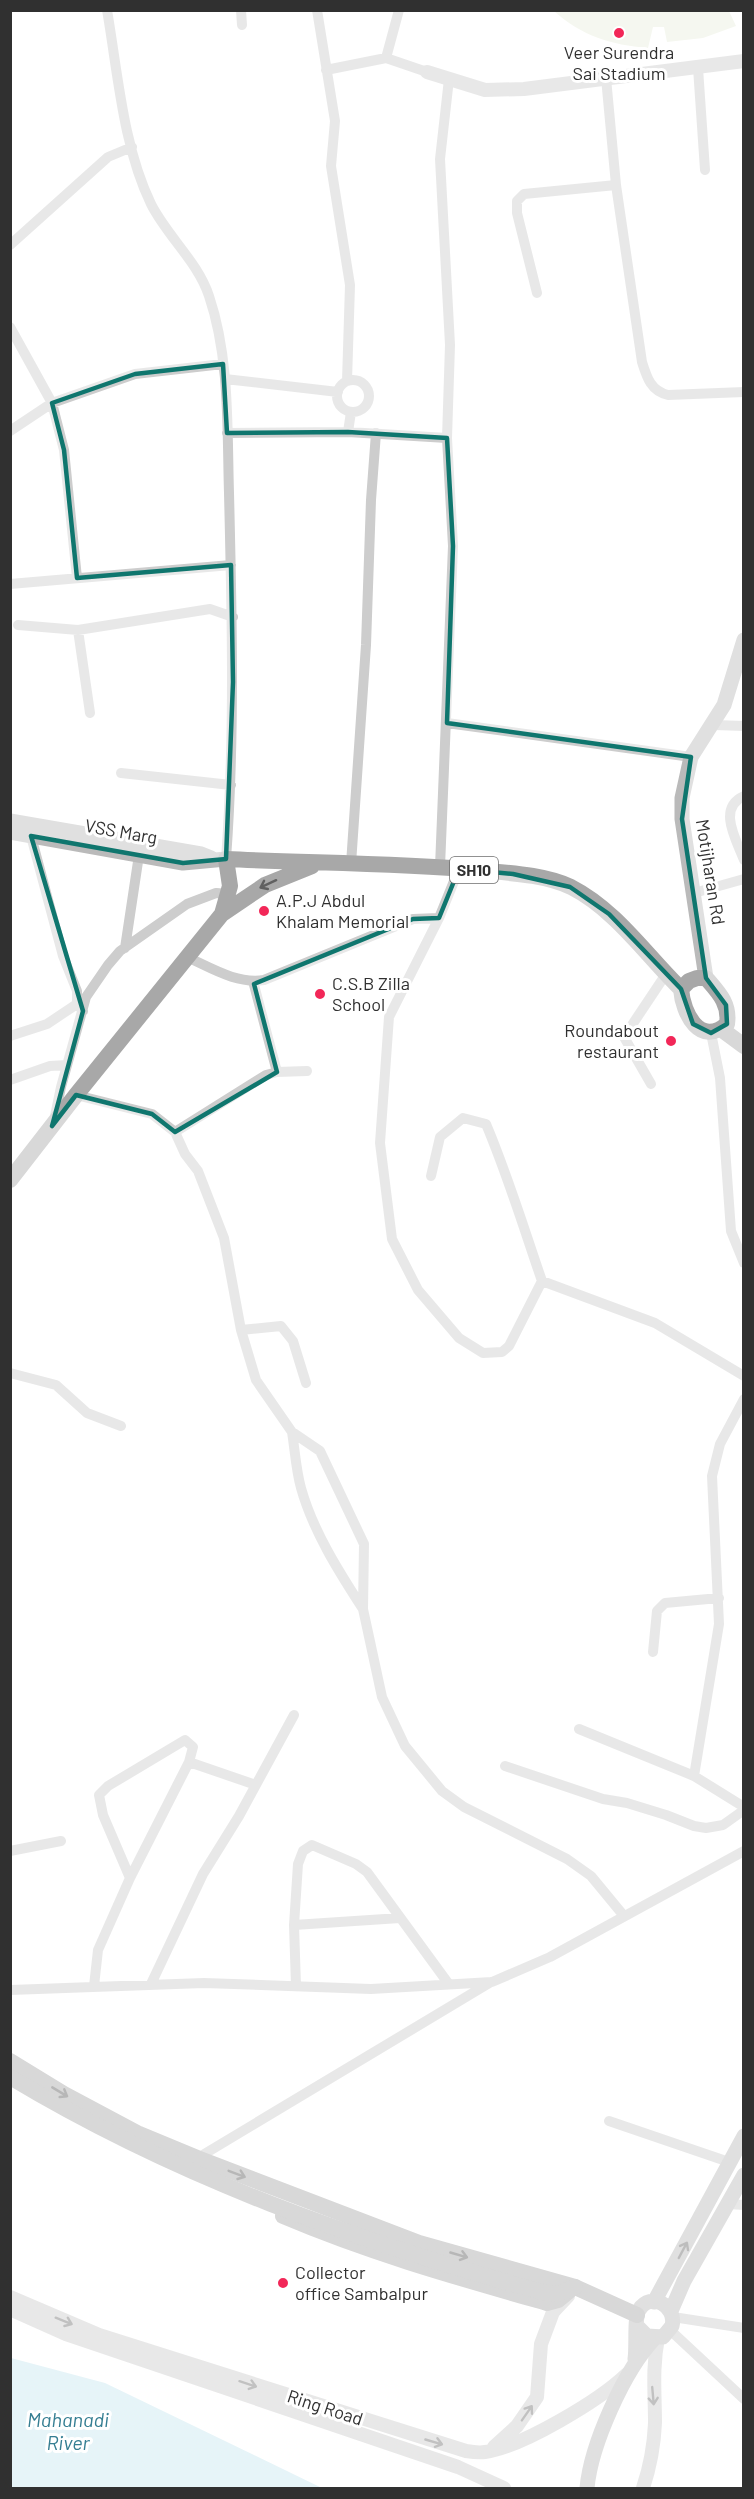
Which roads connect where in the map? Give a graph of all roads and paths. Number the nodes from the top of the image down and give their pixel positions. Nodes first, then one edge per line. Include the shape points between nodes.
1 (107, 10) edge
2 (241, 10) edge
3 (317, 10) edge
4 (399, 10) edge
5 (242, 25) dead end
6 (386, 58) junction
7 (744, 61) edge
8 (698, 68) junction
9 (326, 69) junction
10 (427, 72) joint
11 (606, 78) junction
12 (448, 80) junction
13 (132, 147) junction
14 (705, 170) dead end
15 (616, 185) junction
16 (10, 245) edge
17 (537, 293) dead end
18 (10, 327) edge
19 (223, 364) junction
20 (225, 379) junction
21 (347, 381) junction
22 (338, 392) junction
23 (744, 392) edge
24 (52, 403) junction
25 (351, 412) junction
26 (10, 431) edge
27 (348, 432) junction
28 (227, 433) junction
29 (376, 433) junction
30 (447, 438) junction
31 (231, 565) junction
32 (76, 578) junction
33 (10, 584) edge
34 (232, 617) junction
35 (18, 625) dead end
36 (78, 630) junction
37 (744, 640) edge
38 (90, 714) dead end
39 (447, 723) junction
40 (714, 725) junction
41 (744, 726) edge
42 (691, 757) junction
43 (121, 773) dead end
44 (231, 785) junction
45 (744, 796) edge
46 (10, 821) edge
47 (10, 832) edge
48 (31, 836) junction
49 (139, 855) junction
50 (219, 859) junction
51 (744, 860) edge
52 (318, 864) junction
53 (351, 864) junction
54 (440, 867) junction
55 (459, 869) junction
56 (744, 879) edge
57 (694, 893) junction
58 (229, 894) junction
59 (222, 914) junction
60 (439, 918) junction
61 (125, 948) junction
62 (189, 958) junction
63 (666, 974) junction
64 (706, 978) junction
65 (254, 981) junction
66 (681, 989) junction
67 (80, 1007) junction
68 (716, 1031) junction
69 (10, 1036) edge
70 (744, 1046) edge
71 (67, 1065) junction
72 (307, 1071) dead end
73 (277, 1072) junction
74 (10, 1080) edge
75 (651, 1084) dead end
76 (76, 1095) junction
77 (52, 1126) junction
78 (175, 1132) junction
79 (432, 1176) dead end
80 (10, 1180) edge
81 (744, 1263) edge
82 (542, 1281) junction
83 (241, 1330) junction
84 (10, 1373) edge
85 (744, 1376) edge
86 (306, 1383) dead end
87 (744, 1399) edge
88 (121, 1426) dead end
89 (292, 1432) junction
90 (719, 1598) junction
91 (363, 1610) junction
92 (653, 1652) dead end
93 (294, 1715) dead end
94 (579, 1729) dead end
95 (189, 1762) junction
96 (505, 1766) dead end
97 (694, 1776) junction
98 (256, 1785) junction
99 (744, 1809) edge
100 (61, 1841) dead end
101 (10, 1851) edge
102 (744, 1851) edge
103 (130, 1878) junction
104 (624, 1916) junction
105 (400, 1918) junction
106 (294, 1925) junction
107 (492, 1982) junction
108 (448, 1983) junction
109 (151, 1984) junction
110 (94, 1986) junction
111 (296, 1986) junction
112 (10, 1990) edge
113 (10, 2061) edge
114 (10, 2077) edge
115 (10, 2084) edge
116 (609, 2121) dead end
117 (744, 2136) edge
118 (197, 2158) junction
119 (729, 2162) junction
120 (178, 2172) junction
121 (744, 2175) edge
122 (728, 2204) junction
123 (744, 2205) edge
124 (575, 2287) junction
125 (10, 2297) edge
126 (654, 2302) junction
127 (10, 2309) edge
128 (638, 2321) junction
129 (665, 2327) junction
130 (744, 2328) edge
131 (633, 2368) junction
132 (744, 2399) edge
133 (484, 2452) junction
134 (504, 2488) edge
135 (587, 2488) edge
136 (643, 2488) edge

1 - 13 street
2 - 5 street
3 - 9 street
4 - 6 street
6 - 9 street
6 - 10 street
7 - 8 street
8 - 11 street
8 - 14 street
9 - 21 street via 336,121 331,166 350,285
10 - 12 street
11 - 12 street via 560,87 485,90
11 - 15 street
12 - 30 street via 440,159 450,345
13 - 16 street via 108,157
13 - 19 street via 151,204 209,294
15 - 17 street via 524,194 518,201 517,213
15 - 23 street via 642,362 648,380 657,392 668,395
18 - 24 street
19 - 20 street
19 - 24 street via 135,374
20 - 22 street
20 - 28 street
21 - 22 street
21 - 25 street via 356,380 368,390 366,406
22 - 25 street via 340,405
24 - 26 street
24 - 32 street via 64,450
25 - 27 street
27 - 28 street
27 - 29 street
28 - 31 street
29 - 30 street
29 - 53 street
30 - 39 street via 453,546
31 - 32 street
31 - 34 street
32 - 33 street
34 - 36 street via 210,609
34 - 44 street
35 - 36 street
36 - 38 street
37 - 40 main road, Motijharan Rd
39 - 42 street
39 - 54 street
40 - 41 street
40 - 42 main road, Motijharan Rd
42 - 57 main road, Motijharan Rd via 682,798 682,819
43 - 44 street
44 - 50 street
45 - 51 street via 734,800 729,818
46 - 50 main road
47 - 48 main road, VSS Marg
48 - 49 main road, VSS Marg
48 - 67 street
49 - 50 main road, VSS Marg via 199,863
49 - 61 street
50 - 52 main road, SH10
50 - 58 main road via 230,886
52 - 53 main road, SH10
52 -> 59 main road via 265,885
53 - 54 main road, SH10
54 - 55 main road, SH10
55 - 60 street
55 - 63 main road, SH10 via 513,873 570,887 609,914
56 - 57 street
57 - 64 main road, Motijharan Rd
58 - 59 main road
58 - 61 street via 216,893 187,904
59 - 62 main road
60 - 65 street via 413,919
60 - 82 street via 389,1017 380,1143 392,1239 418,1290 459,1338 483,1353 502,1353 509,1346
61 - 67 street via 96,981
62 - 65 street via 230,977
62 - 76 main road
63 - 66 main road, SH10
63 - 75 street via 624,1037
64 - 66 main road via 689,981
64 - 68 main road via 729,1014 727,1024
65 - 73 street
66 - 68 main road, SH10 via 693,1024 703,1032
67 - 69 street via 47,1024
67 - 71 street
68 - 70 main road, SH10
68 - 81 street via 731,1231
71 - 74 street via 50,1066
71 - 77 street
72 - 73 street
73 - 78 street
76 - 77 main road
76 - 78 street via 152,1114
77 - 80 main road
78 - 83 street via 198,1171 224,1238
79 - 82 street via 440,1137 463,1118 486,1124
82 - 85 street via 655,1323
83 - 86 street via 281,1326 293,1341
83 - 89 street via 256,1380
84 - 88 street via 56,1385 87,1413
87 - 90 street via 720,1444 712,1476
89 - 91 street via 301,1489 310,1512
89 - 91 street via 320,1451 364,1544
90 - 92 street via 665,1603 657,1611
90 - 97 street via 719,1624
91 - 104 street via 382,1697 405,1746 442,1791 464,1807 575,1864 591,1876
93 - 98 street
94 - 97 street
95 - 98 street
95 - 103 street
95 - 103 street via 193,1747 185,1740 99,1794 103,1815
96 - 99 street via 694,1826 723,1824
97 - 99 street
98 - 109 street via 203,1874
100 - 101 street
102 - 104 street
103 - 110 street via 98,1950
104 - 107 street via 550,1957
105 - 106 street
105 - 106 street via 367,1872 312,1845 303,1851 297,1864
105 - 108 street
106 - 111 street
107 - 108 street
107 - 118 street
108 - 111 street via 371,1989
109 - 110 street
109 - 111 street
110 - 112 street
113 -> 118 main road via 139,2134
114 - 124 main road, bridge via 84,2121 154,2155 344,2232 546,2293 558,2294
115 - 120 main road via 91,2131
116 - 119 street
117 - 119 main road
118 - 120 street
118 -> 124 main road via 419,2244
126 -> 119 main road
120 - 124 main road via 353,2246 452,2277 547,2303
121 - 122 main road
122 - 123 street
122 - 129 main road via 684,2281
124 - 128 main road
133 -> 124 street via 517,2426 537,2397 541,2344 547,2326 553,2312
125 -> 133 street, Ring Road via 99,2335 386,2428 466,2451
126 - 128 main road via 644,2306
126 - 129 main road via 664,2304
127 - 134 street, Ring Road via 66,2334 458,2467
128 - 129 main road via 646,2336
128 - 131 main road
129 - 130 street
129 - 131 main road
129 - 132 street
129 -> 136 street via 652,2363 655,2425 653,2452
131 - 133 street, Ring Road via 591,2401 536,2433
131 - 135 main road via 593,2455

